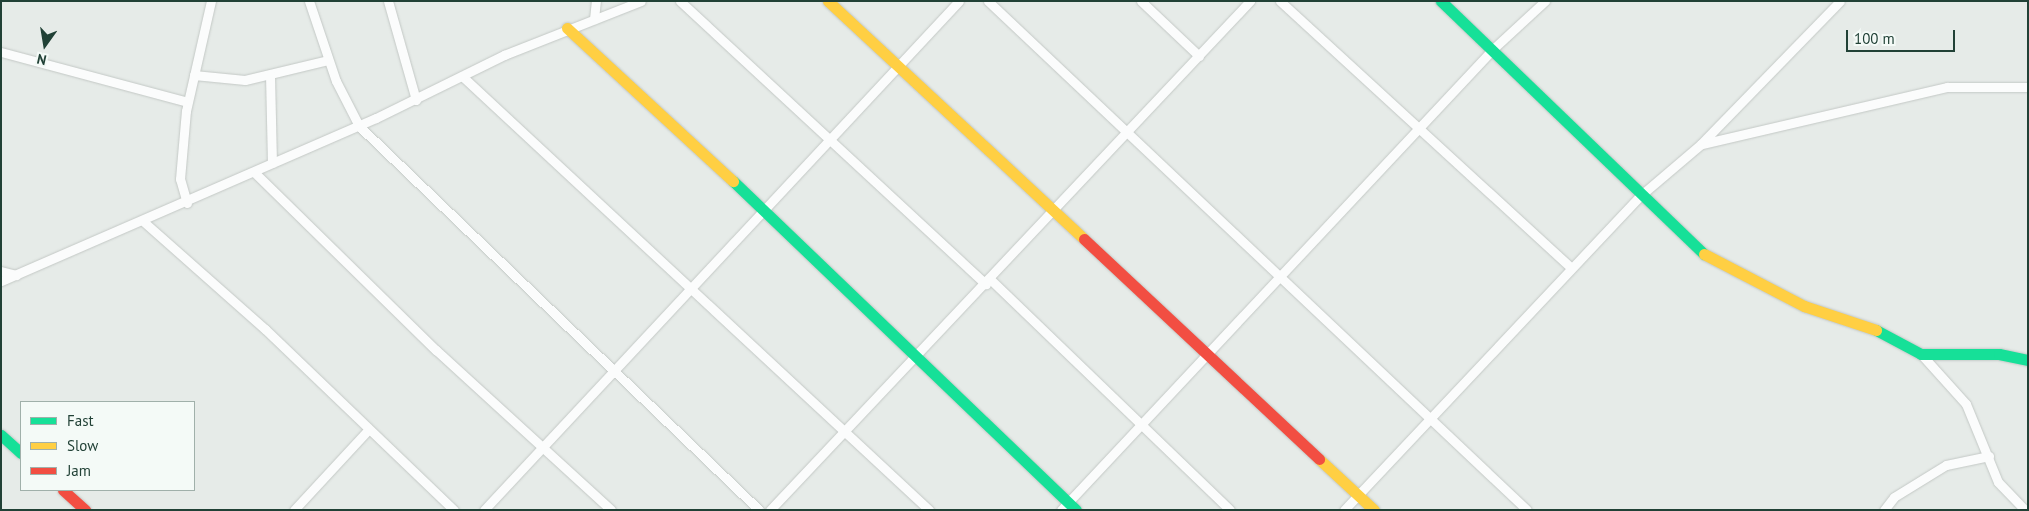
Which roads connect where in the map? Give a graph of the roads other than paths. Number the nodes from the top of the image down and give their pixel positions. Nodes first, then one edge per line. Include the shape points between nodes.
1 (211, 1) edge
2 (309, 1) edge
3 (388, 1) edge
4 (596, 1) edge
5 (641, 1) edge
6 (680, 1) edge
7 (828, 1) edge
8 (959, 1) edge
9 (988, 1) edge
10 (1141, 1) edge
11 (1250, 1) edge
12 (1280, 1) edge
13 (1440, 1) edge
14 (1545, 1) edge
15 (1840, 1) edge
16 (594, 19) junction
17 (567, 28) junction
18 (1493, 48) junction
19 (1, 52) edge
20 (1200, 56) junction
21 (328, 60) junction
22 (899, 66) junction
23 (194, 75) junction
24 (270, 75) junction
25 (462, 76) junction
26 (2028, 87) edge
27 (416, 100) junction
28 (187, 102) junction
29 (359, 126) junction
30 (1418, 129) junction
31 (1128, 133) junction
32 (830, 140) junction
33 (1701, 144) junction
34 (272, 163) junction
35 (254, 172) junction
36 (1640, 196) junction
37 (186, 203) junction
38 (1056, 210) junction
39 (764, 214) junction
40 (144, 222) junction
41 (1571, 268) junction
42 (1, 271) edge
43 (16, 275) junction
44 (1281, 276) junction
45 (988, 281) junction
46 (1, 282) edge
47 (691, 288) junction
48 (1210, 353) junction
49 (1921, 354) junction
50 (914, 357) junction
51 (2028, 360) edge
52 (615, 372) junction
53 (1430, 416) junction
54 (1142, 423) junction
55 (368, 429) junction
56 (845, 432) junction
57 (1, 435) edge
58 (544, 445) junction
59 (20, 451) edge
60 (1988, 456) junction
61 (64, 491) edge
62 (1358, 496) junction
63 (1068, 507) edge
64 (85, 510) edge
65 (294, 510) edge
66 (454, 510) edge
67 (484, 510) edge
68 (610, 510) edge
69 (759, 510) edge
70 (770, 510) edge
71 (929, 510) edge
72 (1230, 510) edge
73 (1344, 510) edge
74 (1374, 510) edge
75 (1528, 510) edge
76 (1884, 510) edge
77 (2026, 510) edge

1 - 23 street
2 - 21 street
3 - 27 street
4 - 16 street
5 - 16 street
6 - 32 street
7 - 22 street
8 - 22 street
9 - 31 street
10 - 20 street
11 - 20 street
12 - 30 street
13 - 18 street
14 - 18 street
15 - 33 street
16 - 17 street
17 - 25 street
17 - 39 street via 612,65
18 - 30 street
18 - 36 street
19 - 28 street
20 - 31 street
21 - 24 street
21 - 29 street
22 - 32 street
22 - 38 street
23 - 24 street via 232,81
23 - 28 street
24 - 34 street
25 - 27 street
25 - 47 street
26 - 33 street via 1947,88
27 - 29 street
28 - 37 street via 180,179
29 - 34 street
29 - 52 street
30 - 41 street
30 - 44 street
31 - 38 street
31 - 44 street
32 - 39 street
32 - 45 street
33 - 36 street
34 - 35 street
35 - 37 street
35 - 58 street via 436,350
36 - 41 street
36 - 49 street via 1722,266 1754,277 1804,306 1888,334
37 - 40 street
38 - 45 street
38 - 48 street
39 - 47 street
39 - 50 street
40 - 43 street
40 - 55 street
41 - 53 street
42 - 43 street
43 - 46 street
44 - 48 street
44 - 53 street
45 - 50 street
45 - 54 street
47 - 52 street
47 - 56 street
48 - 54 street
48 - 62 street
49 - 51 street via 1999,354
49 - 60 street via 1966,404
50 - 56 street
50 - 63 street
52 - 58 street
52 - 69 street
53 - 62 street
53 - 75 street
54 - 63 street
54 - 72 street
55 - 65 street
55 - 66 street
56 - 70 street
56 - 71 street
57 - 59 street
58 - 67 street
58 - 68 street
60 - 76 street via 1946,465 1894,497
60 - 77 street via 1998,482
61 - 64 street
62 - 73 street
62 - 74 street

